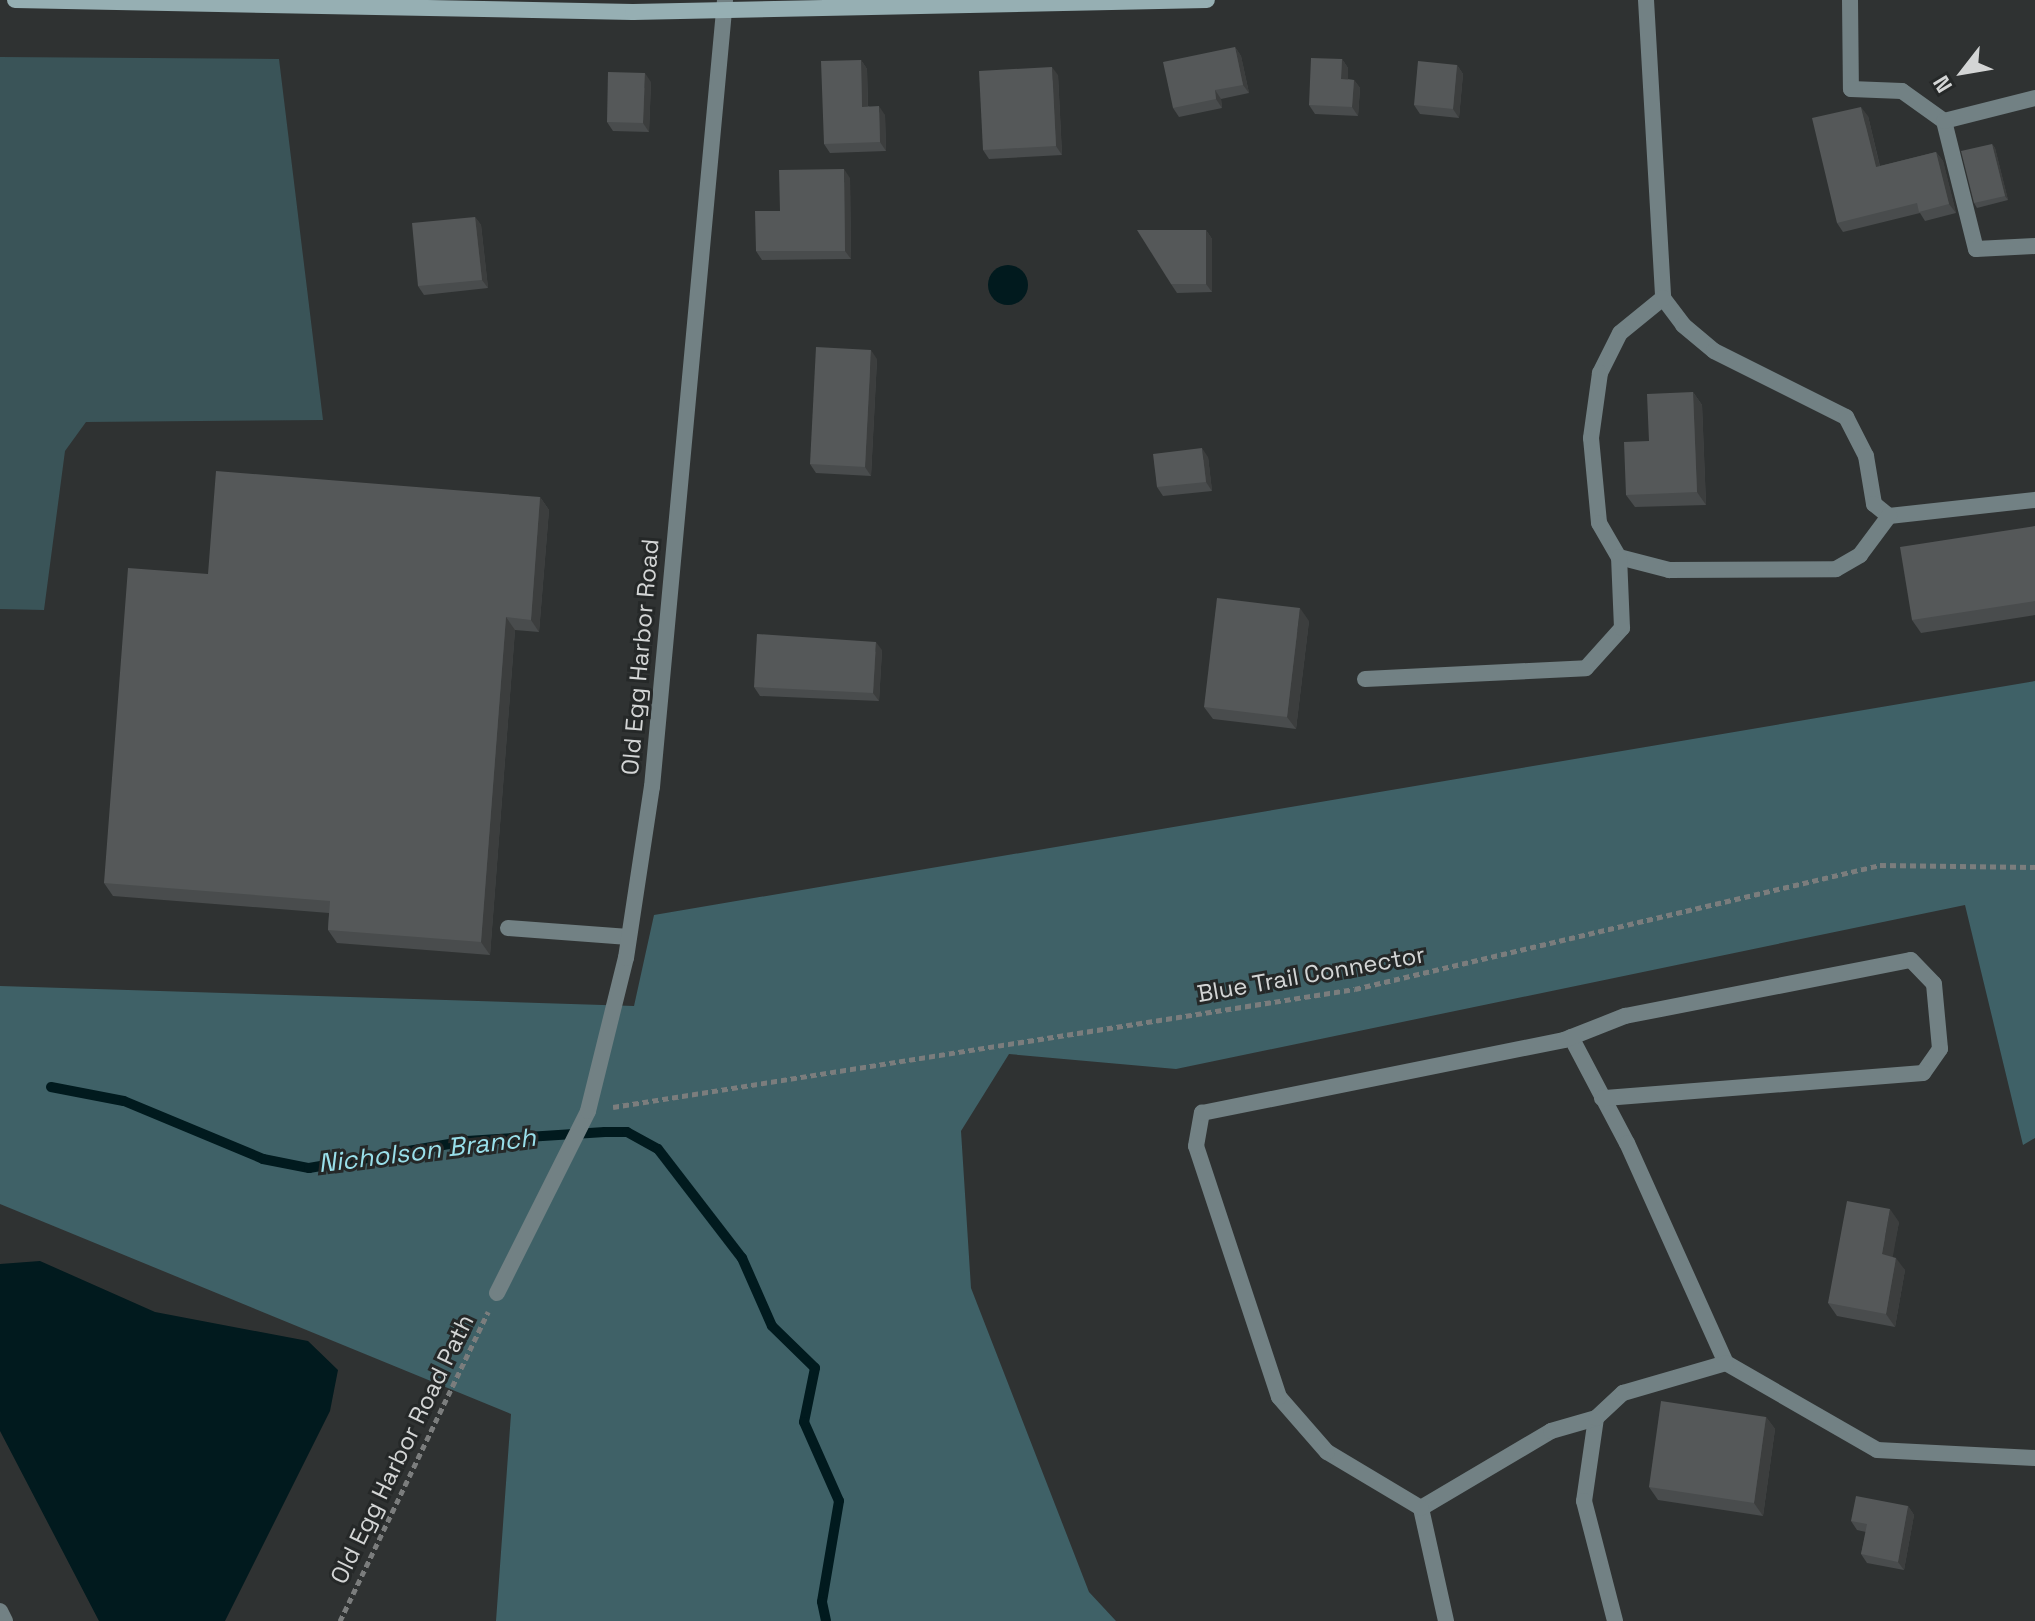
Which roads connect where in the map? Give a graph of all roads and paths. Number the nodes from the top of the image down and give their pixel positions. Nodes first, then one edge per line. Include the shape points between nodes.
1 (15, 0) edge
2 (1207, 0) edge
3 (1646, 0) edge
4 (1850, 0) edge
5 (98, 1) edge
6 (338, 3) edge
7 (725, 5) edge
8 (2035, 98) edge
9 (1944, 121) junction
10 (2035, 246) edge
11 (1663, 298) junction
12 (2035, 500) edge
13 (1889, 516) junction
14 (1619, 557) junction
15 (1365, 679) dead end
16 (2035, 867) edge
17 (508, 928) dead end
18 (629, 937) junction
19 (1571, 1037) junction
20 (1602, 1098) junction
21 (588, 1111) junction
22 (497, 1293) joint
23 (1726, 1363) junction
24 (1596, 1418) junction
25 (2035, 1458) edge
26 (1421, 1508) junction
27 (0, 1611) edge
28 (5, 1621) edge
29 (340, 1621) edge
30 (1446, 1621) edge
31 (1615, 1621) edge

1 - 5 main road
2 - 7 main road
3 - 11 street
4 - 9 street via 1851,89 1902,91
5 - 6 main road
6 - 7 main road
7 - 18 street, Old Egg Harbor Road via 652,787
8 - 9 street
9 - 10 street via 1976,249
11 - 13 street via 1714,351 1846,417 1866,456 1874,504
11 - 14 street via 1620,333 1600,373 1591,438 1599,523
12 - 13 street
13 - 14 street via 1860,555 1836,569 1669,570
14 - 15 street via 1622,628 1586,668
16 - 21 path, Blue Trail Connector via 1880,865 1355,989
17 - 18 street
18 - 21 street, Old Egg Harbor Road
19 - 20 street
19 - 20 street via 1625,1016 1911,960 1934,984 1940,1049 1923,1073
19 - 26 street via 1202,1113 1196,1146 1279,1397 1327,1452
20 - 23 street
21 - 22 street, Old Egg Harbor Road
22 - 29 path, Old Egg Harbor Road Path
23 - 24 street via 1623,1393
23 - 25 street via 1877,1450
24 - 26 street via 1551,1431
24 - 31 street via 1584,1501
26 - 30 street
27 - 28 street

